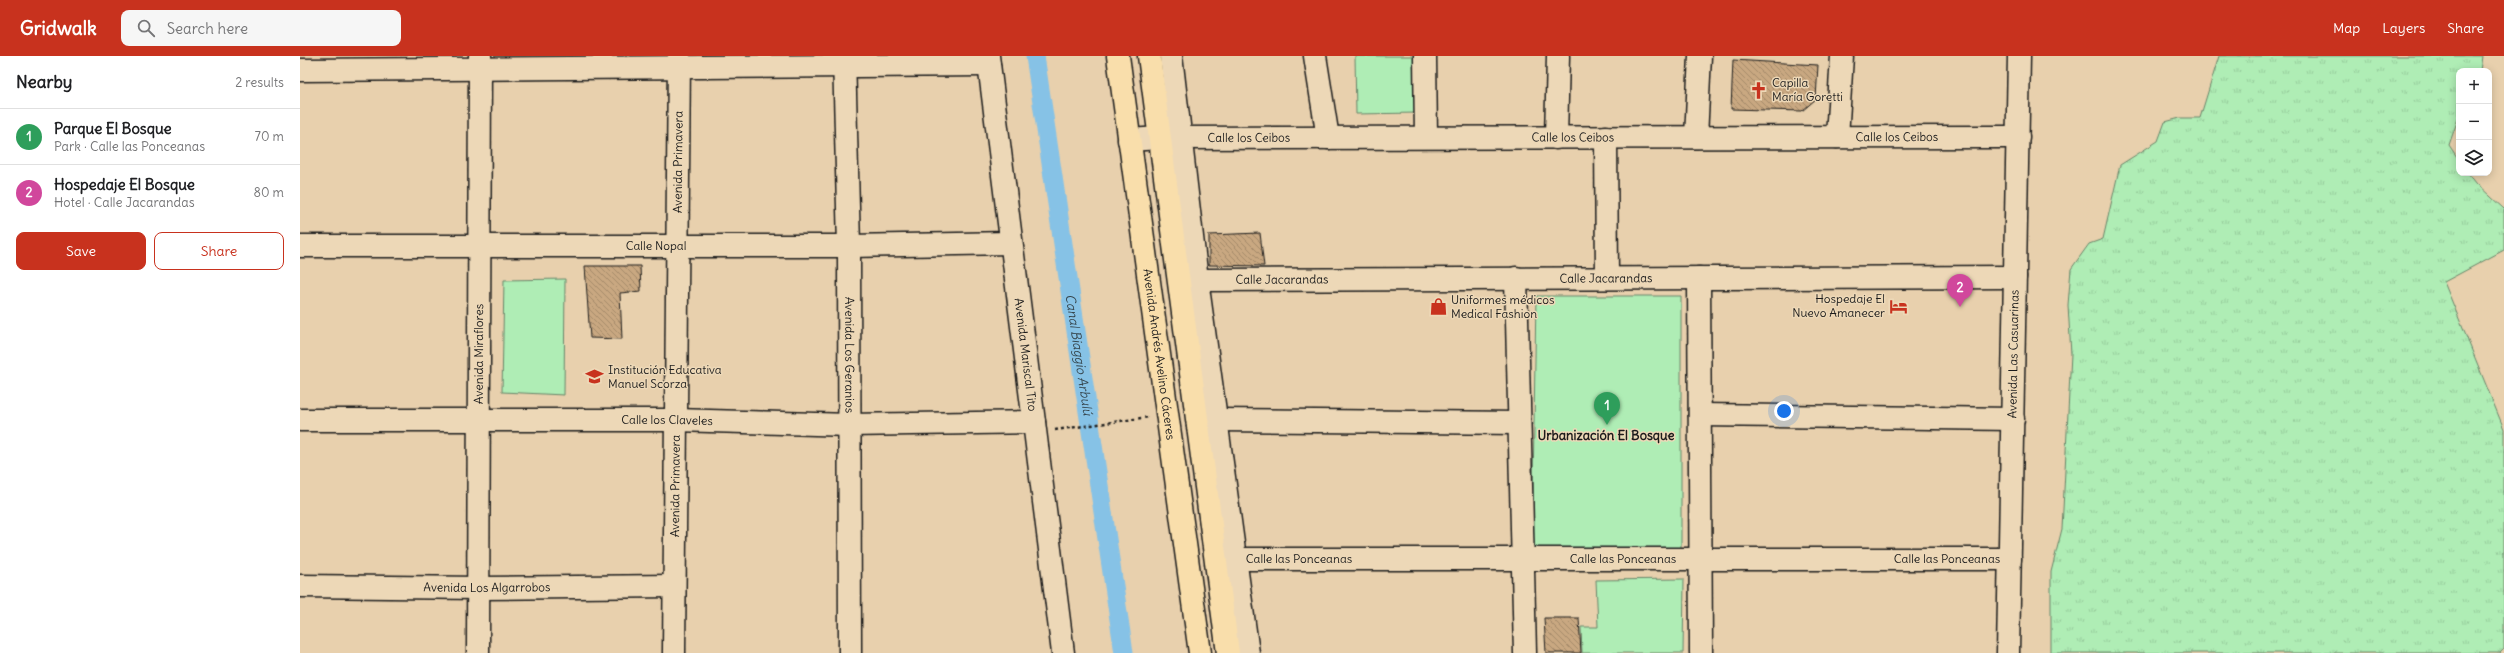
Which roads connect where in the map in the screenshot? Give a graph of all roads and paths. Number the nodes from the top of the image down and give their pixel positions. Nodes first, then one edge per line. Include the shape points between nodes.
1 (1118, 56) edge
2 (1149, 56) edge
3 (1171, 56) edge
4 (1315, 56) edge
5 (1425, 56) edge
6 (1558, 56) edge
7 (1700, 56) edge
8 (1842, 56) edge
9 (2019, 56) edge
10 (988, 60) edge
11 (679, 61) edge
12 (844, 61) edge
13 (480, 63) edge
14 (300, 70) edge
15 (1696, 137) junction
16 (1838, 137) junction
17 (2018, 137) junction
18 (1160, 138) junction
19 (1182, 138) junction
20 (1328, 138) junction
21 (1426, 138) junction
22 (1556, 138) junction
23 (1606, 138) junction
24 (1129, 140) junction
25 (1011, 243) junction
26 (677, 245) junction
27 (300, 246) edge
28 (479, 246) junction
29 (849, 246) junction
30 (2015, 277) junction
31 (1516, 278) junction
32 (1607, 278) junction
33 (1699, 278) junction
34 (1197, 280) junction
35 (1167, 414) junction
36 (1700, 415) junction
37 (2013, 419) junction
38 (300, 420) edge
39 (479, 420) junction
40 (676, 420) junction
41 (1216, 420) junction
42 (1519, 423) junction
43 (849, 425) junction
44 (1042, 426) junction
45 (1235, 559) junction
46 (1522, 559) junction
47 (1701, 559) junction
48 (2010, 559) junction
49 (300, 586) edge
50 (674, 586) junction
51 (478, 588) junction
52 (477, 651) edge
53 (674, 653) edge
54 (679, 653) edge
55 (850, 653) edge
56 (1063, 653) edge
57 (1200, 653) edge
58 (1228, 653) edge
59 (1248, 653) edge
60 (1525, 653) edge
61 (1701, 653) edge
62 (2008, 653) edge

1 - 24 highway, Avenida Andrés Avelino Cáceres
2 - 18 highway
3 - 19 street
4 - 20 street
5 - 21 street
6 - 22 street
7 - 15 street
8 - 16 street
9 - 17 street, Avenida Las Casuarinas
10 - 12 street
10 - 25 street, Avenida Mariscal Tito
11 - 12 street
11 - 13 street
11 - 26 street, Avenida Primavera
12 - 29 street, Avenida Los Geranios
13 - 14 street
13 - 28 street, Avenida Miraflores
15 - 16 street, Calle los Ceibos
15 - 23 street, Calle los Ceibos
16 - 17 street, Calle los Ceibos
17 - 30 street, Avenida Las Casuarinas
18 - 19 street, Calle los Ceibos
18 - 24 street, Calle los Ceibos
18 - 58 highway
19 - 20 street, Calle los Ceibos
19 - 34 street
20 - 21 street, Calle los Ceibos
21 - 22 street, Calle los Ceibos
22 - 23 street, Calle los Ceibos
23 - 32 street
24 - 35 highway, Avenida Andrés Avelino Cáceres
25 - 29 street, Calle Nopal
25 - 44 street, Avenida Mariscal Tito
26 - 28 street, Calle Nopal
26 - 29 street, Calle Nopal
26 - 40 street, Avenida Primavera
27 - 28 street, Calle Nopal
28 - 39 street, Avenida Miraflores
29 - 43 street, Avenida Los Geranios
30 - 33 street, Calle Jacarandas
30 - 37 street, Avenida Las Casuarinas
31 - 32 street, Calle Jacarandas
31 - 34 street, Calle Jacarandas
31 - 42 street
32 - 33 street, Calle Jacarandas
33 - 36 street
34 - 41 street
35 - 44 path via 1063,429
35 - 57 highway, Avenida Andrés Avelino Cáceres
36 - 37 street
36 - 47 street
37 - 48 street, Avenida Las Casuarinas
38 - 39 street, Calle los Claveles
39 - 40 street, Calle los Claveles
39 - 51 street, Avenida Miraflores
40 - 43 street, Calle los Claveles
40 - 50 street, Avenida Primavera
41 - 42 street
41 - 45 street
42 - 46 street
43 - 44 street, Calle los Claveles
43 - 55 street, Avenida Los Geranios
44 - 56 street, Avenida Mariscal Tito
45 - 46 street, Calle las Ponceanas
45 - 59 street
46 - 47 street, Calle las Ponceanas
46 - 60 street
47 - 48 street, Calle las Ponceanas
47 - 61 street
48 - 62 street, Avenida Las Casuarinas
49 - 51 street, Avenida Los Algarrobos
50 - 51 street, Avenida Los Algarrobos
50 - 53 street, Avenida Primavera
51 - 52 street, Avenida Miraflores
53 - 54 street

